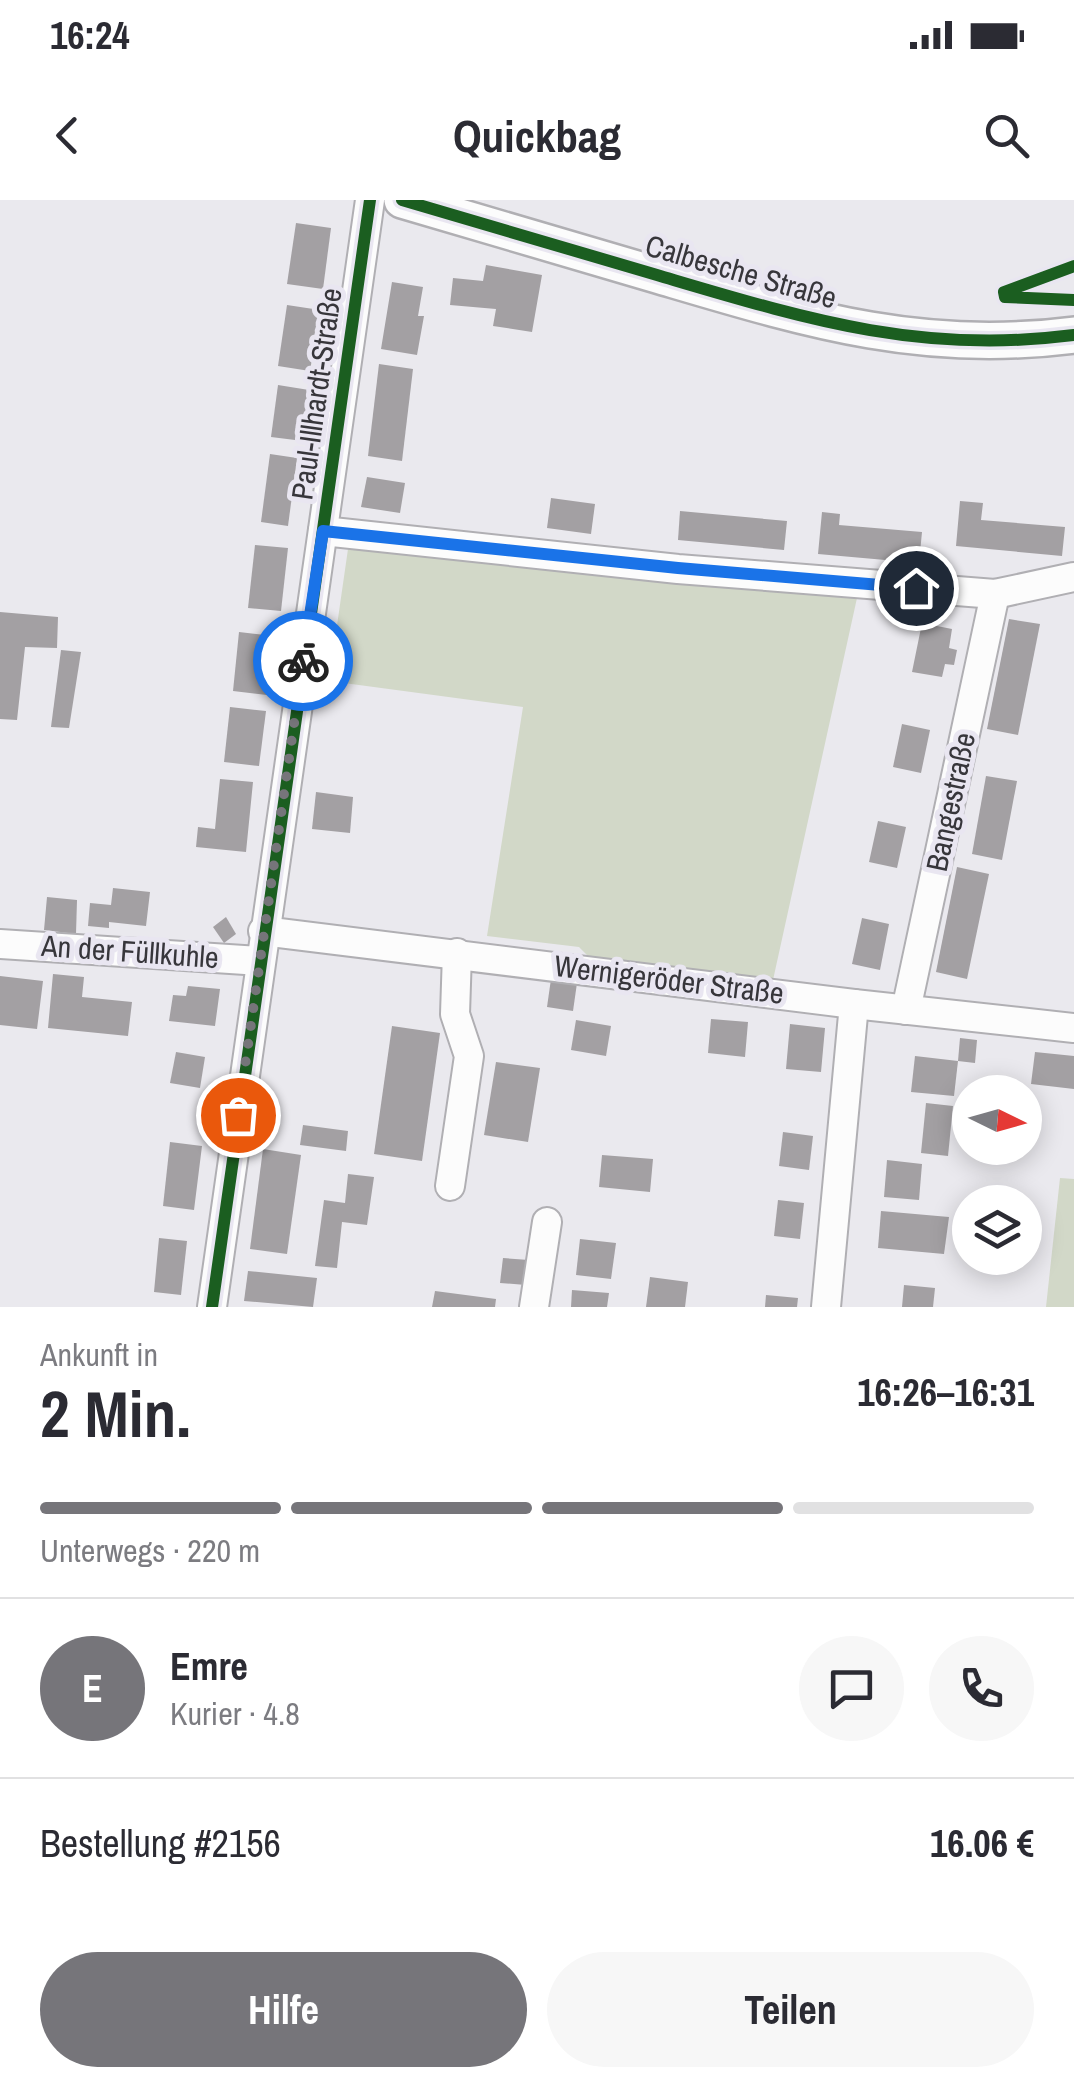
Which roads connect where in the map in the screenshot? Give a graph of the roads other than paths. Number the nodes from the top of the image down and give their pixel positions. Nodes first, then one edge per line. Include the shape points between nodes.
1 (370, 200) edge
2 (402, 200) edge
3 (1074, 334) edge
4 (323, 531) junction
5 (1074, 577) edge
6 (995, 594) junction
7 (264, 931) junction
8 (0, 944) edge
9 (457, 953) junction
10 (259, 961) junction
11 (854, 1004) junction
12 (906, 1010) junction
13 (1074, 1028) edge
14 (450, 1186) dead end
15 (546, 1222) dead end
16 (212, 1307) edge
17 (534, 1307) edge
18 (826, 1307) edge

1 - 4 street, Paul-Illhardt-Straße
2 - 3 main road, Calbesche Straße via 841,326 920,339
4 - 6 street
4 - 7 street, Paul-Illhardt-Straße
5 - 6 street
6 - 12 street, Bangestraße
7 - 9 street, Wernigeröder Straße
7 - 10 street, Paul-Illhardt-Straße
8 - 10 street, An der Füllkuhle
9 - 11 street, Wernigeröder Straße
9 - 14 street via 455,1014 469,1056
10 - 16 street, Paul-Illhardt-Straße
11 - 12 street, Wernigeröder Straße
11 - 18 street
12 - 13 street, Wernigeröder Straße
15 - 17 street

